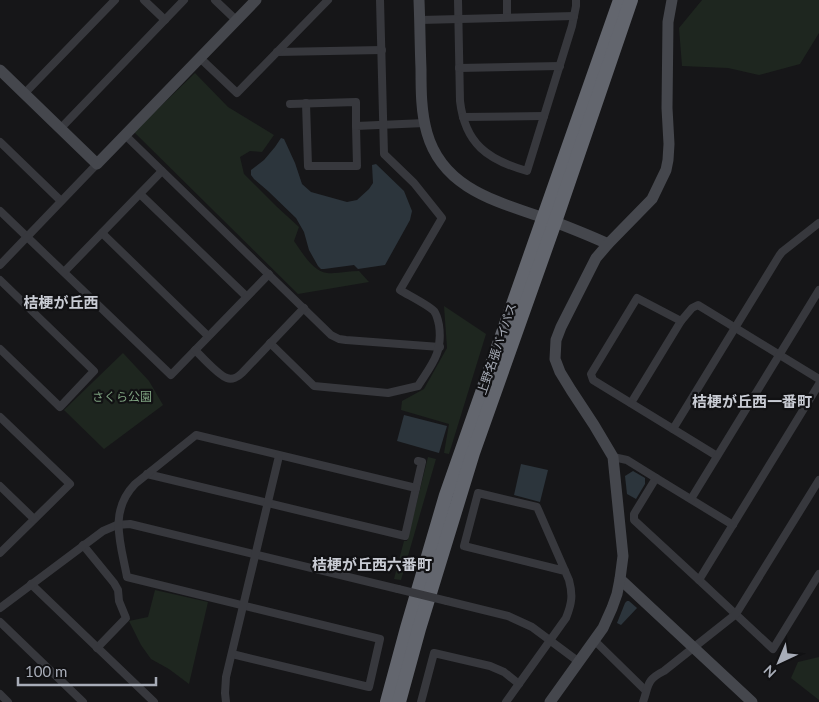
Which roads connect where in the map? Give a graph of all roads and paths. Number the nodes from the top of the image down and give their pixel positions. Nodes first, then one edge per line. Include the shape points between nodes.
1 (115, 0) edge
2 (144, 0) edge
3 (184, 0) edge
4 (215, 0) edge
5 (256, 0) edge
6 (328, 0) edge
7 (380, 0) edge
8 (419, 0) edge
9 (458, 0) edge
10 (507, 0) edge
11 (576, 0) edge
12 (620, 0) edge
13 (631, 0) edge
14 (672, 0) edge
15 (574, 16) junction
16 (507, 17) junction
17 (458, 19) junction
18 (165, 20) junction
19 (236, 20) junction
20 (420, 20) junction
21 (382, 50) junction
22 (277, 52) junction
23 (200, 58) junction
24 (560, 66) junction
25 (459, 68) junction
26 (0, 70) edge
27 (24, 94) junction
28 (306, 103) junction
29 (290, 104) dead end
30 (544, 116) junction
31 (463, 117) junction
32 (425, 123) junction
33 (384, 124) junction
34 (356, 126) junction
35 (60, 129) junction
36 (125, 135) junction
37 (0, 142) edge
38 (97, 164) junction
39 (162, 170) junction
40 (140, 194) junction
41 (61, 201) junction
42 (0, 211) edge
43 (549, 220) junction
44 (819, 222) edge
45 (102, 233) junction
46 (27, 237) junction
47 (608, 244) junction
48 (0, 265) edge
49 (64, 272) junction
50 (269, 274) junction
51 (0, 280) edge
52 (819, 290) edge
53 (246, 296) junction
54 (304, 308) junction
55 (681, 321) junction
56 (736, 327) junction
57 (208, 336) junction
58 (270, 343) junction
59 (440, 347) junction
60 (0, 349) edge
61 (195, 350) junction
62 (780, 354) junction
63 (819, 379) edge
64 (819, 384) edge
65 (631, 403) junction
66 (0, 417) edge
67 (673, 429) junction
68 (279, 456) junction
69 (717, 456) junction
70 (613, 458) junction
71 (418, 461) dead end
72 (147, 474) junction
73 (656, 478) junction
74 (819, 480) edge
75 (0, 486) edge
76 (416, 488) junction
77 (690, 499) junction
78 (268, 504) junction
79 (34, 519) junction
80 (117, 525) junction
81 (733, 525) junction
82 (83, 545) junction
83 (0, 553) edge
84 (256, 554) junction
85 (565, 571) junction
86 (819, 574) edge
87 (620, 579) junction
88 (699, 580) junction
89 (31, 584) junction
90 (243, 605) junction
91 (0, 608) edge
92 (736, 614) junction
93 (0, 622) edge
94 (551, 640) junction
95 (594, 640) junction
96 (694, 647) junction
97 (97, 648) junction
98 (232, 654) junction
99 (579, 662) junction
100 (519, 684) junction
101 (646, 690) junction
102 (0, 694) edge
103 (8, 702) edge
104 (82, 702) edge
105 (154, 702) edge
106 (226, 702) edge
107 (387, 702) edge
108 (400, 702) edge
109 (421, 702) edge
110 (506, 702) edge
111 (550, 702) edge
112 (643, 702) edge
113 (752, 702) edge

1 - 27 street
2 - 18 street
3 - 18 street
4 - 19 street
5 - 19 street
6 - 22 street
7 - 21 street
8 - 20 street
9 - 17 street
10 - 16 street
11 - 15 street
12 - 43 highway, 上野名張バイパス
13 - 43 highway, 上野名張バイパス
14 - 47 street via 668,22 669,144 666,170 652,199
15 - 16 street
15 - 24 street
16 - 17 street
17 - 20 street
17 - 25 street
18 - 35 street
19 - 23 street
20 - 32 street
21 - 22 street
21 - 33 street
22 - 23 street via 237,94
23 - 36 street
24 - 25 street
24 - 30 street
25 - 31 street
26 - 27 street
27 - 35 street
28 - 29 street
28 - 34 street via 356,102
28 - 34 street via 308,166 357,166
30 - 31 street
30 - 31 street via 527,171 498,160 480,147 469,133
32 - 33 street
32 - 43 street via 437,155 459,181 486,198
33 - 34 street
33 - 59 street via 384,154 414,183 442,218 400,290 433,310 438,318
35 - 38 street
36 - 38 street
36 - 39 street
37 - 41 street
38 - 41 street
39 - 40 street
39 - 50 street
40 - 45 street
40 - 53 street
41 - 46 street
42 - 46 street
43 - 47 street
43 - 107 highway, 上野名張バイパス via 446,495
43 - 108 highway, 上野名張バイパス via 473,453
44 - 56 street via 782,252
45 - 49 street
45 - 57 street
46 - 48 street
46 - 49 street
47 - 70 street via 596,258 561,326 555,359
49 - 61 street via 170,376
50 - 53 street
50 - 54 street
51 - 60 street via 94,371 60,407
52 - 62 street
53 - 57 street
54 - 58 street
54 - 59 street via 339,339
55 - 56 street via 698,305
55 - 65 street
55 - 65 street via 637,298 591,374 593,380
56 - 62 street
56 - 67 street
57 - 61 street
58 - 59 street via 314,386 388,392 418,386
58 - 61 street via 242,373 229,379
62 - 63 street
62 - 69 street
64 - 81 street
65 - 67 street
66 - 79 street via 70,484
67 - 69 street
68 - 72 street via 196,435
68 - 76 street
68 - 78 street
69 - 77 street
70 - 73 street via 627,460
70 - 87 street via 623,556
71 - 76 street via 422,462
72 - 78 street
72 - 80 street via 127,492
73 - 77 street
73 - 88 street via 634,514 634,520
74 - 92 street
75 - 79 street
76 - 78 street via 405,536
77 - 81 street
78 - 84 street
79 - 83 street
80 - 82 street
80 - 84 street via 130,524
80 - 90 street via 127,577
81 - 88 street
82 - 89 street
82 - 97 street via 114,583 126,618
84 - 90 street
84 - 94 street, bridge via 508,616
85 - 85 street via 464,546 478,493 537,506
85 - 94 street via 572,592 571,605
86 - 92 street via 773,649
87 - 95 street via 612,608
87 - 96 street
88 - 92 street
89 - 91 street
89 - 97 street
90 - 98 street
90 - 98 street via 380,639 368,687
92 - 96 street
93 - 104 street
94 - 99 street
94 - 100 street
95 - 99 street
95 - 101 street
96 - 101 street via 651,679
96 - 113 street
97 - 105 street
98 - 106 street via 225,684
99 - 111 street
100 - 109 street via 490,666 434,652
100 - 110 street
101 - 112 street
102 - 103 street

